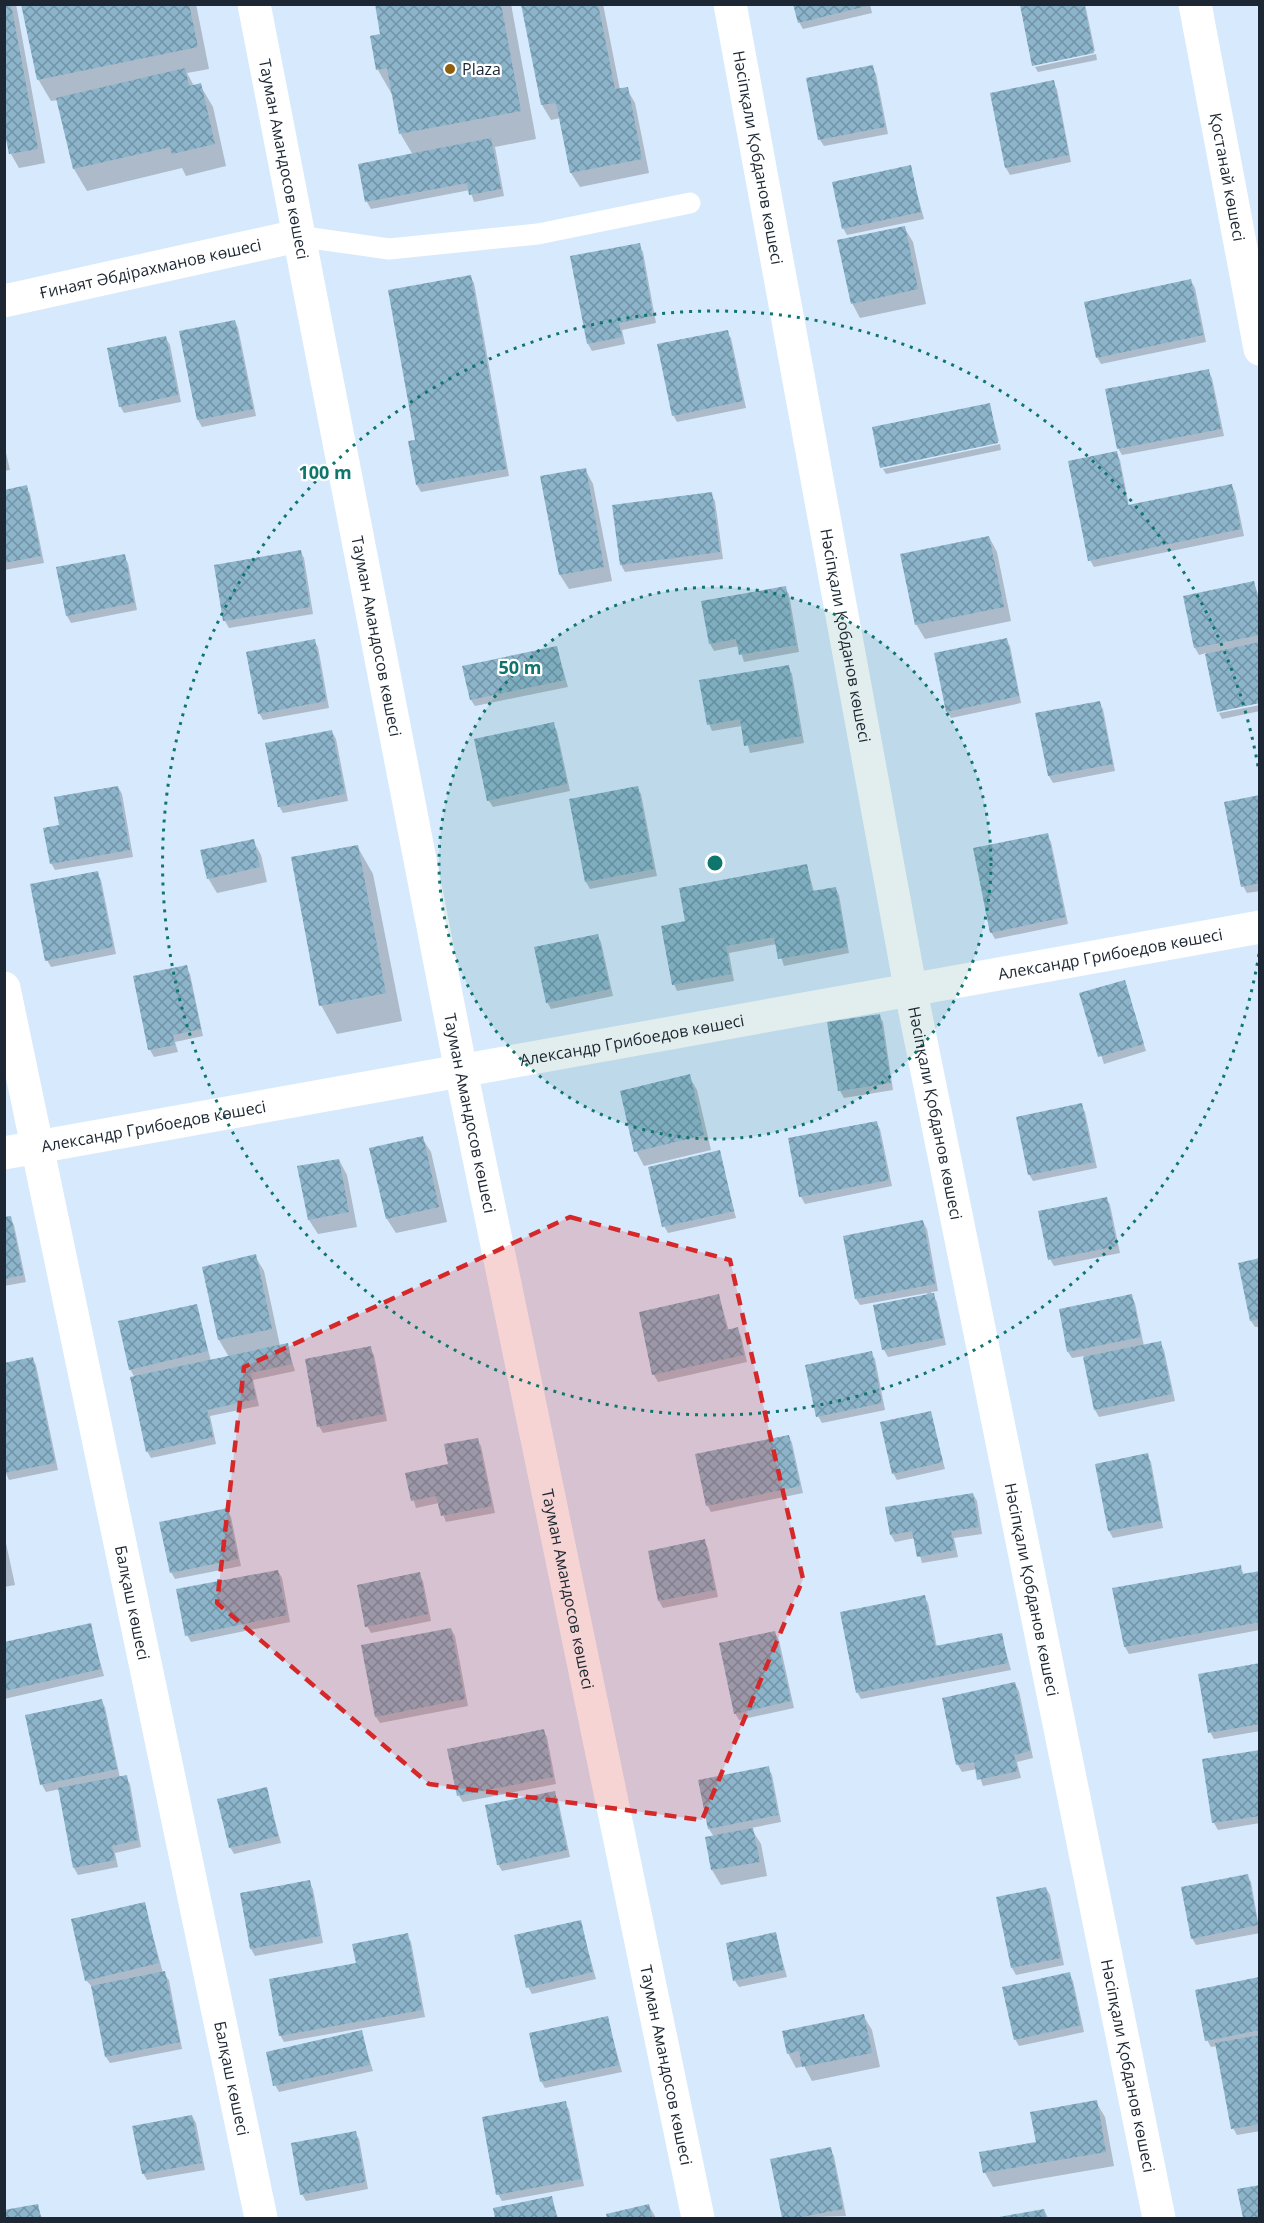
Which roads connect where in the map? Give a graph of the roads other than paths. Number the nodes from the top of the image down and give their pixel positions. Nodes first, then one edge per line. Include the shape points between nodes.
1 (254, 4) edge
2 (730, 4) edge
3 (1195, 4) edge
4 (690, 203) dead end
5 (297, 236) junction
6 (4, 301) edge
7 (1260, 349) edge
8 (1260, 927) edge
9 (4, 988) edge
10 (911, 992) junction
11 (461, 1071) junction
12 (37, 1146) junction
13 (4, 1153) edge
14 (261, 2218) edge
15 (698, 2218) edge
16 (1159, 2218) edge

1 - 5 street, Тауман Амандосов көшесі
2 - 10 street, Нәсіпқали Қобданов көшесі
3 - 7 street, Қостанай көшесі
4 - 5 lane via 538,234 389,249
5 - 6 street, Ғинаят Әбдірахманов көшесі
5 - 11 street, Тауман Амандосов көшесі
8 - 10 street, Александр Грибоедов көшесі
9 - 12 street, Балқаш көшесі
10 - 11 street, Александр Грибоедов көшесі
10 - 16 street, Нәсіпқали Қобданов көшесі
11 - 12 street, Александр Грибоедов көшесі
11 - 15 street, Тауман Амандосов көшесі
12 - 13 street, Александр Грибоедов көшесі
12 - 14 street, Балқаш көшесі

